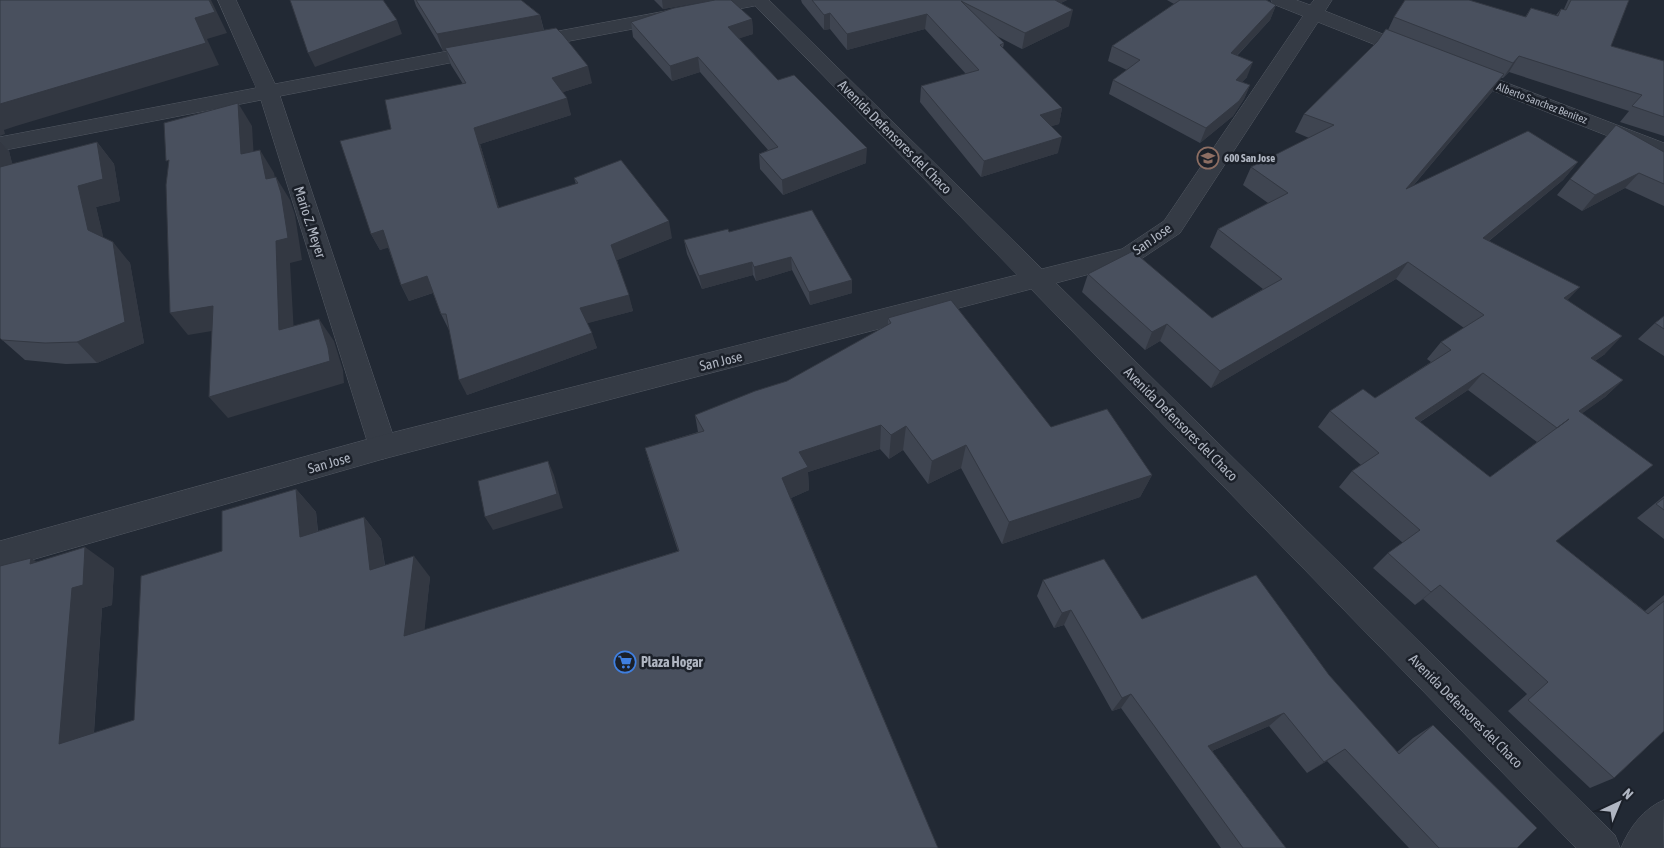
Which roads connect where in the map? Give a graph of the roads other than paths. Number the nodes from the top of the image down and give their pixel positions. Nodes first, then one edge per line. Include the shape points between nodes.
1 (227, 0) edge
2 (754, 0) edge
3 (759, 0) edge
4 (1280, 0) edge
5 (1319, 7) edge
6 (268, 91) junction
7 (0, 144) edge
8 (1664, 151) edge
9 (1038, 280) junction
10 (382, 447) junction
11 (0, 555) edge
12 (1664, 818) edge
13 (1602, 848) edge
14 (1639, 848) edge

1 - 6 street, Mario Z. Meyer
2 - 6 street
3 - 9 street, Avenida Defensores del Chaco
4 - 5 street, Alberto Sanchez Benitez
5 - 8 street, Alberto Sanchez Benitez via 1439,63
5 - 9 street, San Jose via 1172,227 1130,255
6 - 7 street
6 - 10 street, Mario Z. Meyer
9 - 10 street, San Jose
9 - 13 street, Avenida Defensores del Chaco
10 - 11 street, San Jose
12 - 14 street

